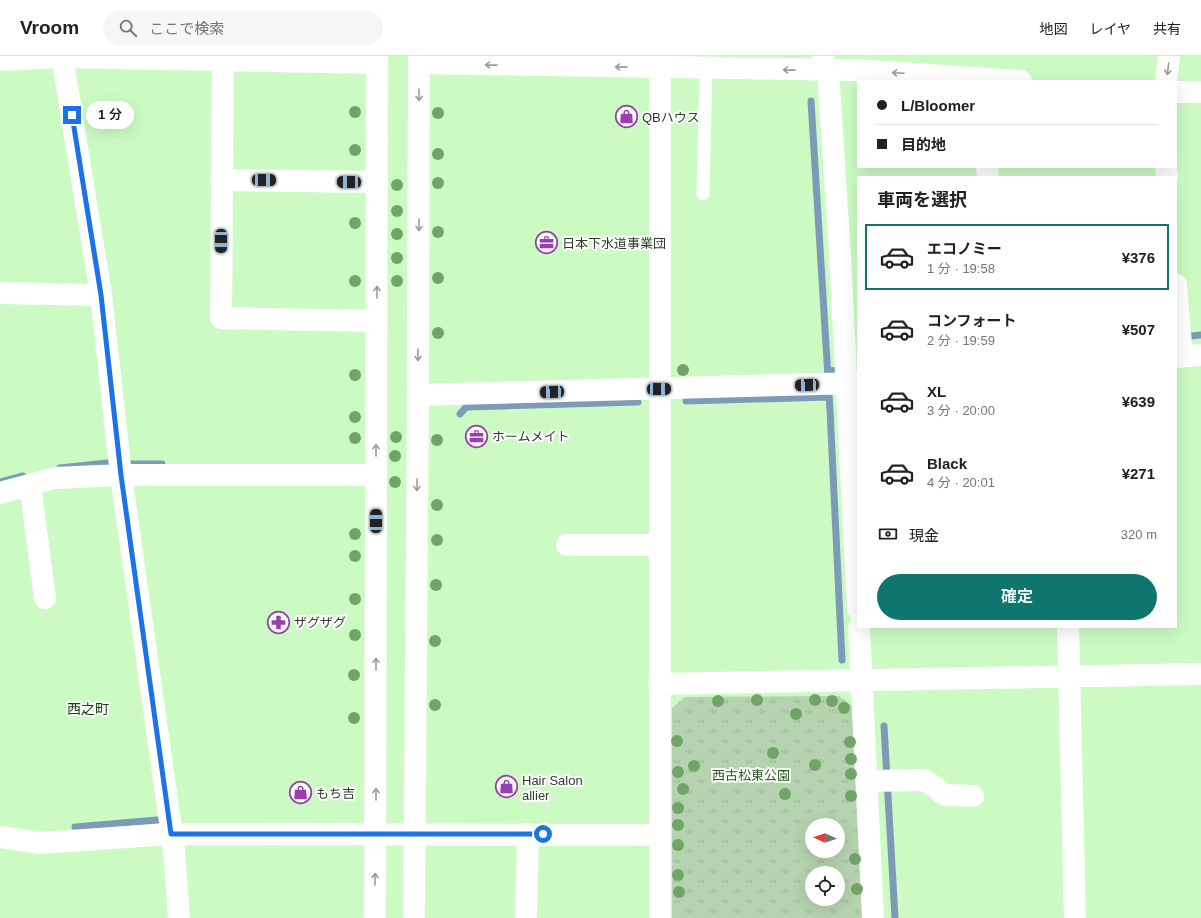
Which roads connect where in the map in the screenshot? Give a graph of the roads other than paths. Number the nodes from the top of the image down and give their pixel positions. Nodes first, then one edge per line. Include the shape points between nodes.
1 (62, 56) edge
2 (1169, 56) edge
3 (223, 59) junction
4 (377, 59) edge
5 (0, 60) edge
6 (419, 60) edge
7 (825, 63) edge
8 (660, 68) junction
9 (706, 69) junction
10 (981, 80) edge
11 (1166, 80) edge
12 (1177, 92) edge
13 (1201, 92) edge
14 (221, 180) junction
15 (377, 182) junction
16 (703, 194) dead end
17 (849, 254) edge
18 (0, 293) edge
19 (1177, 293) edge
20 (101, 295) junction
21 (377, 321) junction
22 (1184, 349) edge
23 (842, 379) edge
24 (659, 389) junction
25 (418, 395) junction
26 (121, 475) junction
27 (376, 475) junction
28 (30, 485) junction
29 (0, 493) edge
30 (567, 545) dead end
31 (659, 546) junction
32 (857, 555) edge
33 (45, 598) dead end
34 (859, 628) edge
35 (1068, 628) edge
36 (1201, 674) edge
37 (1069, 676) junction
38 (862, 680) junction
39 (659, 684) junction
40 (880, 781) junction
41 (973, 796) dead end
42 (375, 833) junction
43 (171, 834) junction
44 (414, 834) junction
45 (528, 834) junction
46 (660, 835) junction
47 (0, 838) edge
48 (180, 918) edge
49 (375, 918) edge
50 (414, 918) edge
51 (526, 918) edge
52 (660, 918) edge
53 (874, 918) edge
54 (1074, 918) edge

1 - 3 street
1 - 5 street
1 - 20 street
2 -> 11 street
3 - 4 street
3 - 14 street
4 - 15 street
8 -> 6 street
6 -> 25 street
7 -> 9 street
10 -> 7 street via 851,70
7 - 17 street
8 - 9 street
8 - 24 street
9 - 16 lane
12 - 13 street
14 - 15 street
14 - 21 street via 221,318
21 -> 15 street
17 - 23 street
18 - 20 street
19 - 22 street
20 - 26 street
27 -> 21 street
23 - 24 street
23 - 32 street
24 - 25 street
24 - 31 street
25 -> 44 street
26 - 27 street
26 - 28 street via 55,478
26 - 43 street
42 -> 27 street
28 - 29 street
28 - 33 street
30 - 31 street
31 - 39 street
34 - 38 street
35 - 37 street
36 - 37 street
37 - 38 street
37 - 54 street
38 - 39 street
38 - 40 street
39 - 46 street
40 - 41 street via 925,780 945,795
40 - 53 street
42 - 43 street
42 - 44 street
49 -> 42 street
43 - 47 street via 40,843
43 - 48 street
44 - 45 street
44 - 50 street
45 - 46 street
45 - 51 street
46 - 52 street

